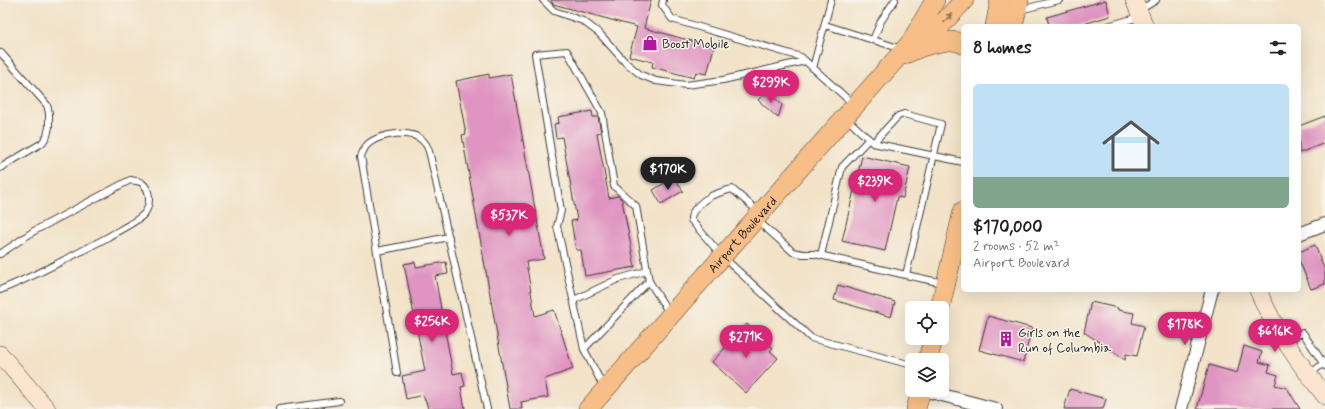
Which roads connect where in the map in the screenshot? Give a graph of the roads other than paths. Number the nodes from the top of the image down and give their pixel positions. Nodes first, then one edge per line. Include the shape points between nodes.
1 (542, 0) edge
2 (663, 0) edge
3 (832, 0) edge
4 (895, 0) edge
5 (935, 0) edge
6 (964, 0) edge
7 (1000, 0) edge
8 (1059, 0) edge
9 (1156, 0) edge
10 (1016, 12) edge
11 (1139, 13) edge
12 (996, 24) edge
13 (1113, 24) edge
14 (825, 25) junction
15 (873, 40) junction
16 (961, 43) edge
17 (907, 52) junction
18 (1, 53) dead end
19 (806, 61) junction
20 (813, 68) junction
21 (850, 111) junction
22 (871, 141) junction
23 (934, 156) junction
24 (961, 162) edge
25 (0, 168) edge
26 (758, 216) junction
27 (1325, 224) edge
28 (961, 228) edge
29 (1301, 233) edge
30 (450, 237) junction
31 (959, 245) edge
32 (377, 251) junction
33 (0, 254) edge
34 (821, 255) junction
35 (722, 256) junction
36 (647, 271) junction
37 (906, 275) junction
38 (649, 281) junction
39 (946, 284) junction
40 (0, 290) edge
41 (1211, 292) edge
42 (1259, 292) edge
43 (574, 300) junction
44 (942, 301) edge
45 (670, 315) junction
46 (1286, 342) junction
47 (584, 349) junction
48 (3, 362) edge
49 (905, 363) edge
50 (1324, 364) edge
51 (397, 373) dead end
52 (1309, 375) junction
53 (605, 389) junction
54 (1325, 396) edge
55 (920, 397) edge
56 (947, 397) edge
57 (339, 401) dead end
58 (983, 407) edge
59 (47, 409) edge
60 (279, 409) edge
61 (487, 409) edge
62 (588, 409) edge
63 (916, 409) edge
64 (996, 409) edge
65 (1181, 409) edge

1 - 19 lane via 554,11 582,21 599,33 641,76 656,82 686,85 723,80
2 - 19 lane via 662,5 672,19 801,57
3 - 14 lane
4 - 15 lane via 881,21
5 - 17 main road, Airport Boulevard via 910,42
17 -> 6 main road, Airport Boulevard
7 - 12 main road
8 - 10 lane
9 - 11 lane
11 - 13 lane
14 - 15 lane
14 - 20 lane
15 - 17 lane
16 - 17 main road via 942,41
17 - 21 main road, Airport Boulevard
18 - 25 lane via 46,105 49,127 42,143
19 - 20 lane
20 - 21 lane
21 - 22 lane
21 - 26 main road, Airport Boulevard
22 - 23 lane
22 - 23 lane via 898,116 904,114 941,124
22 - 34 lane via 842,167
23 - 24 lane
23 - 37 lane
26 - 34 lane via 793,252
26 - 35 main road, Airport Boulevard
26 - 35 lane via 732,189 710,196 692,211 691,220
27 - 29 street
28 - 31 main road
30 - 32 lane
30 - 32 lane via 425,143 417,136 407,134 379,136 365,146 361,156
30 - 61 lane
31 - 39 main road
32 - 51 lane
33 - 40 lane via 34,231 130,180 142,183 149,192 144,213 128,226
34 - 37 lane
35 - 45 main road, Airport Boulevard
35 - 49 lane via 811,338
36 - 38 lane
36 - 43 lane via 618,279
36 - 43 lane via 636,206 614,186 602,113 567,50 535,54 561,211 557,226
37 - 39 lane
38 - 45 lane
38 - 47 lane
39 - 44 main road
41 - 65 street
42 - 46 street
43 - 47 lane
45 - 53 main road, Airport Boulevard
46 - 50 lane via 1303,333
46 - 52 street
47 - 53 lane
48 - 59 street
50 - 52 lane
52 - 54 street
53 - 62 main road, Airport Boulevard
55 - 63 main road
56 - 58 street
57 - 60 lane
58 - 64 street

